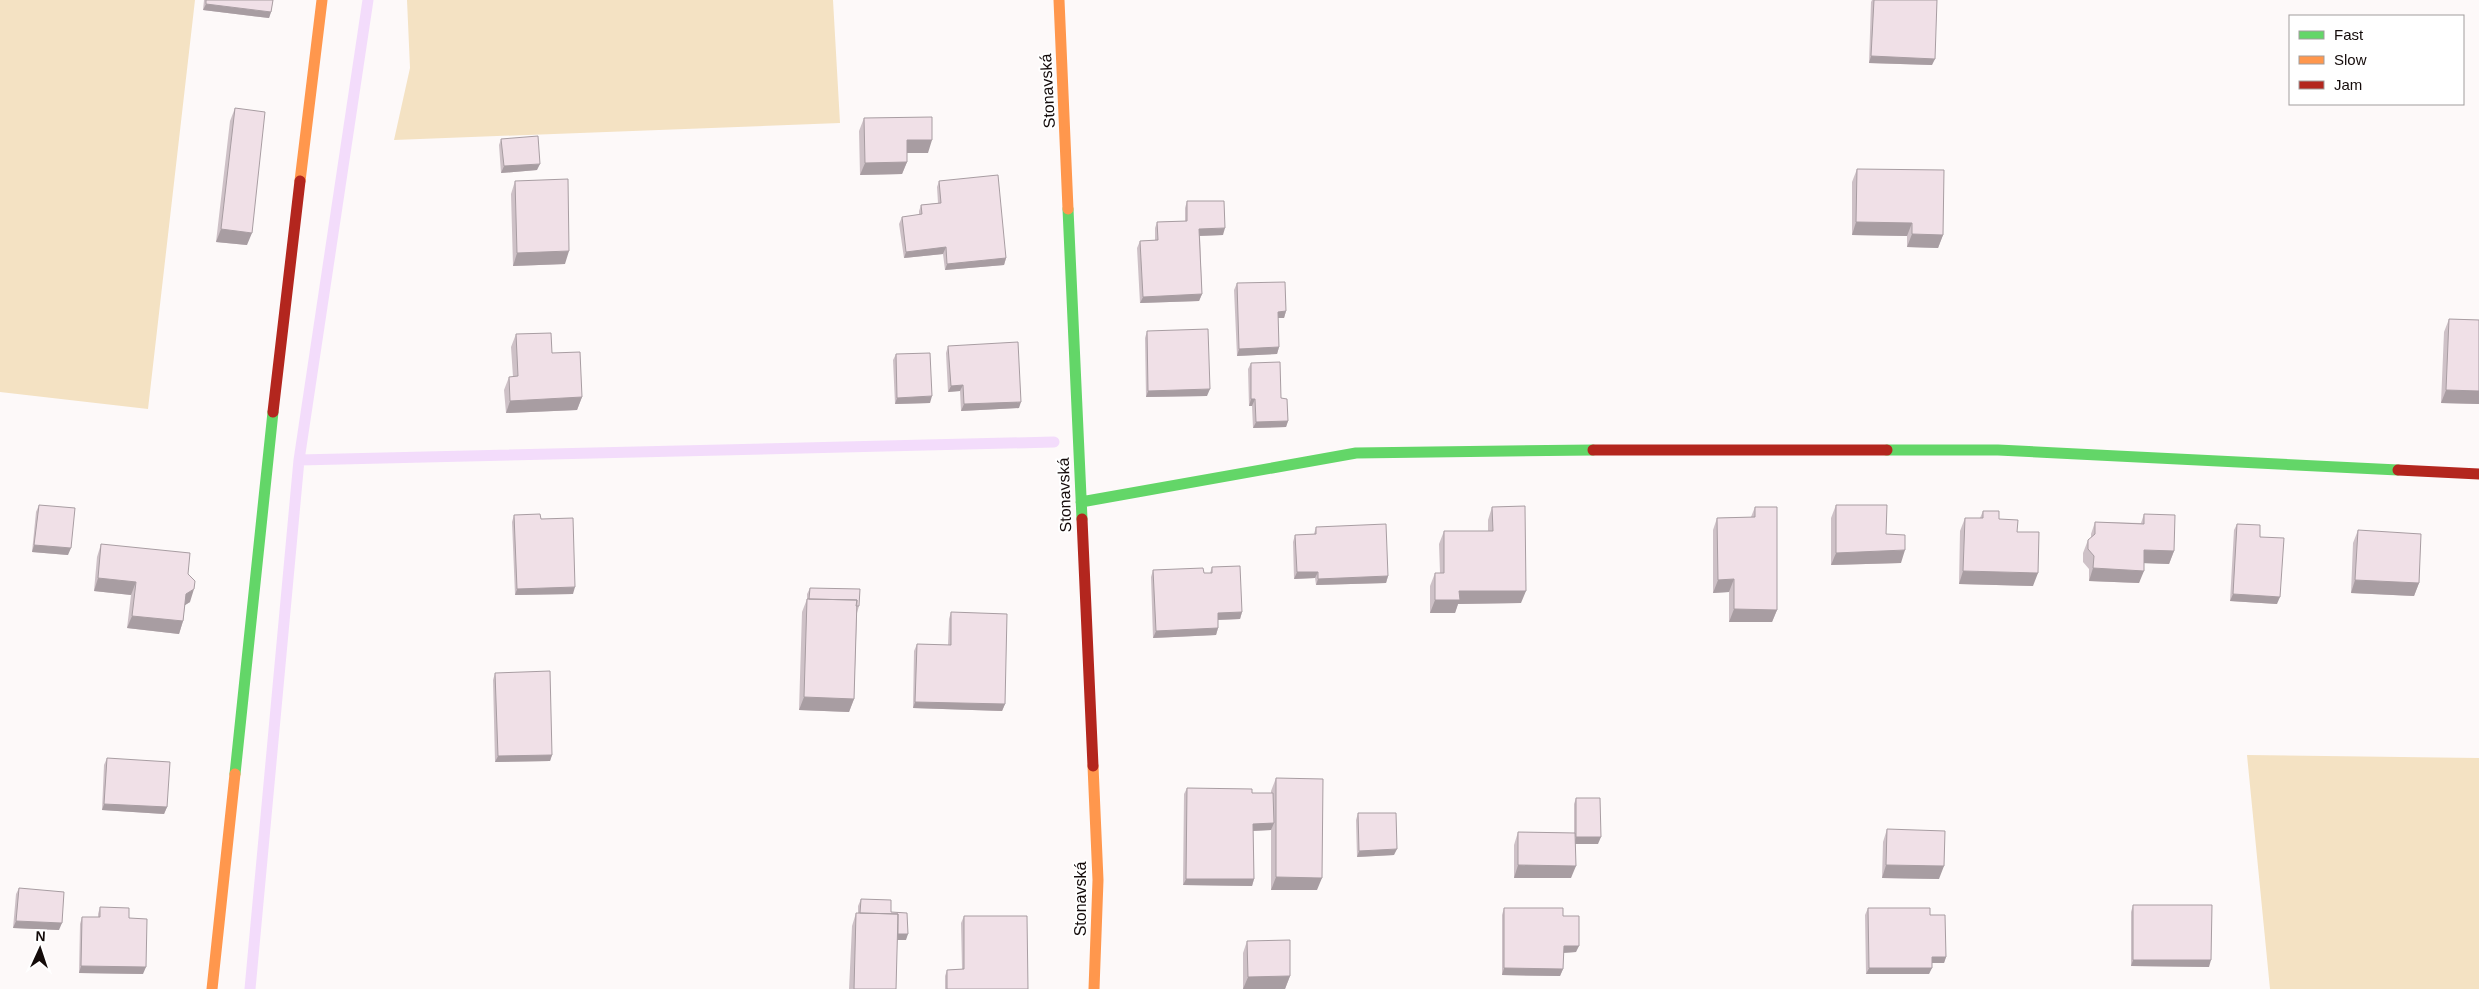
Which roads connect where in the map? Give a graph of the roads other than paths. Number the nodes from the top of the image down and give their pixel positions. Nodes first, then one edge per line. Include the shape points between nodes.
1 (322, 0) edge
2 (1059, 0) edge
3 (2479, 474) edge
4 (1080, 502) junction
5 (212, 989) edge
6 (1094, 989) edge

1 - 5 street via 280,345
2 - 4 street, Stonavská
3 - 4 street via 1998,450 1668,449 1356,453
4 - 6 street, Stonavská via 1098,880

